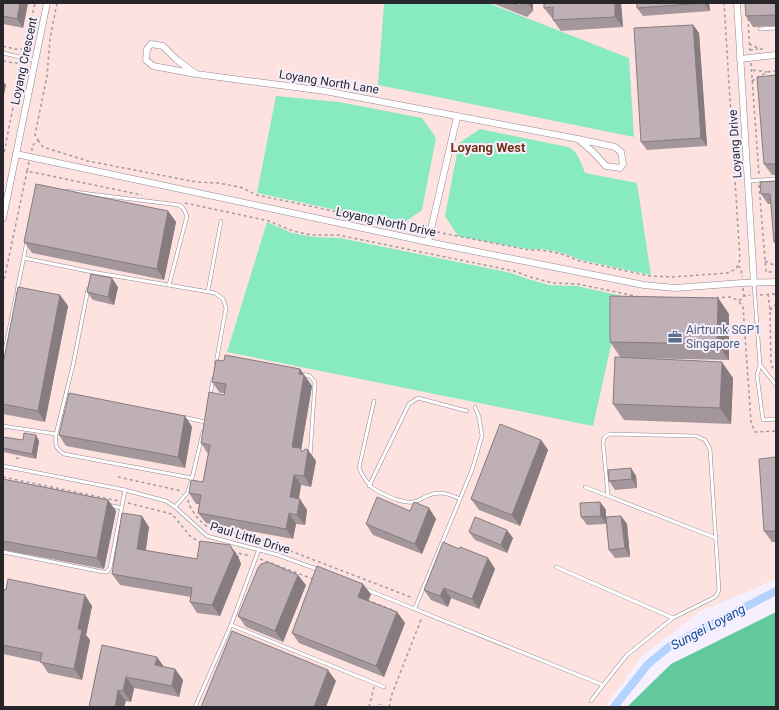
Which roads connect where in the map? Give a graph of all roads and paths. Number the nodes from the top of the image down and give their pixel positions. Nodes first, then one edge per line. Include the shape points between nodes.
1 (35, 3) edge
2 (47, 3) edge
3 (724, 3) edge
4 (737, 3) edge
5 (748, 17) edge
6 (776, 28) edge
7 (760, 29) dead end
8 (749, 44) junction
9 (3, 46) edge
10 (25, 49) junction
11 (760, 49) junction
12 (765, 49) dead end
13 (750, 50) junction
14 (3, 53) edge
15 (776, 55) edge
16 (23, 58) junction
17 (751, 58) junction
18 (740, 59) junction
19 (3, 60) edge
20 (36, 61) junction
21 (22, 64) junction
22 (752, 70) junction
23 (776, 71) edge
24 (766, 72) junction
25 (196, 74) junction
26 (752, 81) junction
27 (457, 117) junction
28 (578, 139) junction
29 (38, 140) dead end
30 (16, 154) junction
31 (3, 158) edge
32 (27, 171) dead end
33 (776, 179) edge
34 (759, 180) junction
35 (748, 181) junction
36 (62, 190) edge
37 (3, 218) edge
38 (221, 222) dead end
39 (431, 231) junction
40 (29, 234) edge
41 (428, 242) junction
42 (24, 258) junction
43 (765, 261) junction
44 (776, 266) edge
45 (92, 272) junction
46 (776, 272) edge
47 (91, 278) edge
48 (776, 282) edge
49 (754, 283) junction
50 (3, 285) edge
51 (89, 285) edge
52 (169, 285) junction
53 (208, 291) junction
54 (776, 294) edge
55 (739, 301) dead end
56 (776, 304) edge
57 (770, 310) junction
58 (218, 356) junction
59 (225, 357) edge
60 (3, 360) edge
61 (760, 365) junction
62 (215, 370) edge
63 (776, 370) edge
64 (294, 373) edge
65 (213, 378) edge
66 (776, 385) edge
67 (66, 395) junction
68 (73, 396) edge
69 (209, 400) edge
70 (374, 400) dead end
71 (475, 407) dead end
72 (467, 411) dead end
73 (206, 414) edge
74 (182, 417) edge
75 (776, 419) edge
76 (205, 422) junction
77 (3, 426) edge
78 (776, 431) edge
79 (56, 434) junction
80 (16, 458) dead end
81 (22, 458) dead end
82 (310, 460) dead end
83 (3, 466) edge
84 (3, 477) edge
85 (118, 477) dead end
86 (192, 478) junction
87 (369, 486) junction
88 (585, 487) dead end
89 (125, 490) junction
90 (187, 493) junction
91 (608, 495) junction
92 (460, 499) junction
93 (123, 502) junction
94 (107, 505) edge
95 (175, 507) junction
96 (122, 508) junction
97 (716, 538) junction
98 (202, 544) edge
99 (259, 549) junction
100 (229, 550) edge
101 (3, 552) edge
102 (256, 557) junction
103 (556, 568) dead end
104 (325, 573) edge
105 (313, 580) edge
106 (358, 586) edge
107 (364, 599) edge
108 (419, 600) junction
109 (416, 608) junction
110 (425, 612) junction
111 (398, 614) edge
112 (673, 618) junction
113 (231, 625) junction
114 (375, 684) junction
115 (602, 684) junction
116 (384, 687) dead end
117 (591, 701) dead end
118 (195, 707) edge
119 (369, 707) edge
120 (389, 707) edge

1 - 10 path
2 - 20 street, Loyang Crescent
3 - 39 path via 740,260 736,269 727,273 650,276 580,261 562,254
4 - 18 street, Loyang Drive
5 - 8 path
6 - 7 lane
8 - 11 path
8 - 13 path
9 - 10 path
10 - 16 path
11 - 12 path
11 - 13 path
13 - 17 path
14 - 16 lane
15 - 17 street
16 - 20 lane
16 - 21 path
17 - 18 street
17 - 22 path
18 - 35 street, Loyang Drive
19 - 21 path
20 - 30 street, Loyang Crescent
21 - 31 path
22 - 24 path
22 - 26 path
23 - 24 path
24 - 26 path
25 - 25 street, Loyang North Lane via 153,66 146,60 147,49 151,44 163,46
25 - 27 street, Loyang North Lane via 326,91
26 - 34 path
27 - 28 street, Loyang North Lane
27 - 39 street
28 - 28 street, Loyang North Lane via 615,147 621,152 623,164 620,168 606,166
29 - 39 path via 43,147 88,161 196,182 240,187 257,195
30 - 37 street, Loyang Crescent
30 - 41 street, Loyang North Drive
32 - 50 path
33 - 34 lane
34 - 35 lane
34 - 43 path
35 - 49 street, Loyang Drive
36 - 52 lane via 179,205 184,208 188,216
38 - 53 lane
39 - 41 street
40 - 42 lane
41 - 49 street, Loyang North Drive via 644,285 675,288
42 - 45 lane
42 - 60 lane
43 - 44 path
43 - 46 path via 766,272
45 - 47 lane
45 - 52 lane
48 - 49 street
49 - 61 lane, Loyang Drive
51 - 67 lane
52 - 53 lane
53 - 58 lane via 219,295 226,308
54 - 57 path via 768,294
55 - 78 path via 743,306 751,422 755,432
56 - 57 path
57 - 63 path via 771,363
58 - 59 lane
58 - 62 lane
61 - 66 lane
61 - 75 lane, Loyang Drive via 757,375 763,420
64 - 82 lane via 310,376 315,382
65 - 69 lane
67 - 68 lane
67 - 79 lane
70 - 87 lane via 359,468
71 - 92 lane via 482,436
72 - 87 lane via 418,398 409,404
73 - 76 lane
74 - 76 lane
76 - 86 lane
77 - 79 lane
79 - 86 lane via 55,444 64,454
80 - 81 path
83 - 89 lane, Paul Little Drive
84 - 93 path
85 - 90 path
86 - 90 lane
87 - 92 lane via 378,492 407,502 419,501 428,495 438,493
88 - 91 lane
89 - 93 lane
89 - 95 lane, Paul Little Drive via 166,501
90 - 95 lane
90 - 108 path via 191,508 211,529 262,540
91 - 97 lane
91 - 97 lane via 603,444 607,435 701,438 710,449
92 - 108 lane
93 - 96 lane
93 - 98 path via 172,514 190,536
94 - 96 lane
95 - 99 lane, Paul Little Drive via 207,536
96 - 101 lane via 110,568 107,572
97 - 112 lane via 720,586 718,593
99 - 102 lane
99 - 104 lane, Paul Little Drive
100 - 102 path
102 - 105 path
102 - 113 lane
103 - 112 lane
106 - 109 lane
107 - 111 path
108 - 109 lane
109 - 110 lane
110 - 115 lane
110 - 120 path
112 - 115 lane via 627,655
113 - 114 lane
113 - 118 lane
114 - 116 lane
114 - 119 path
115 - 117 lane

